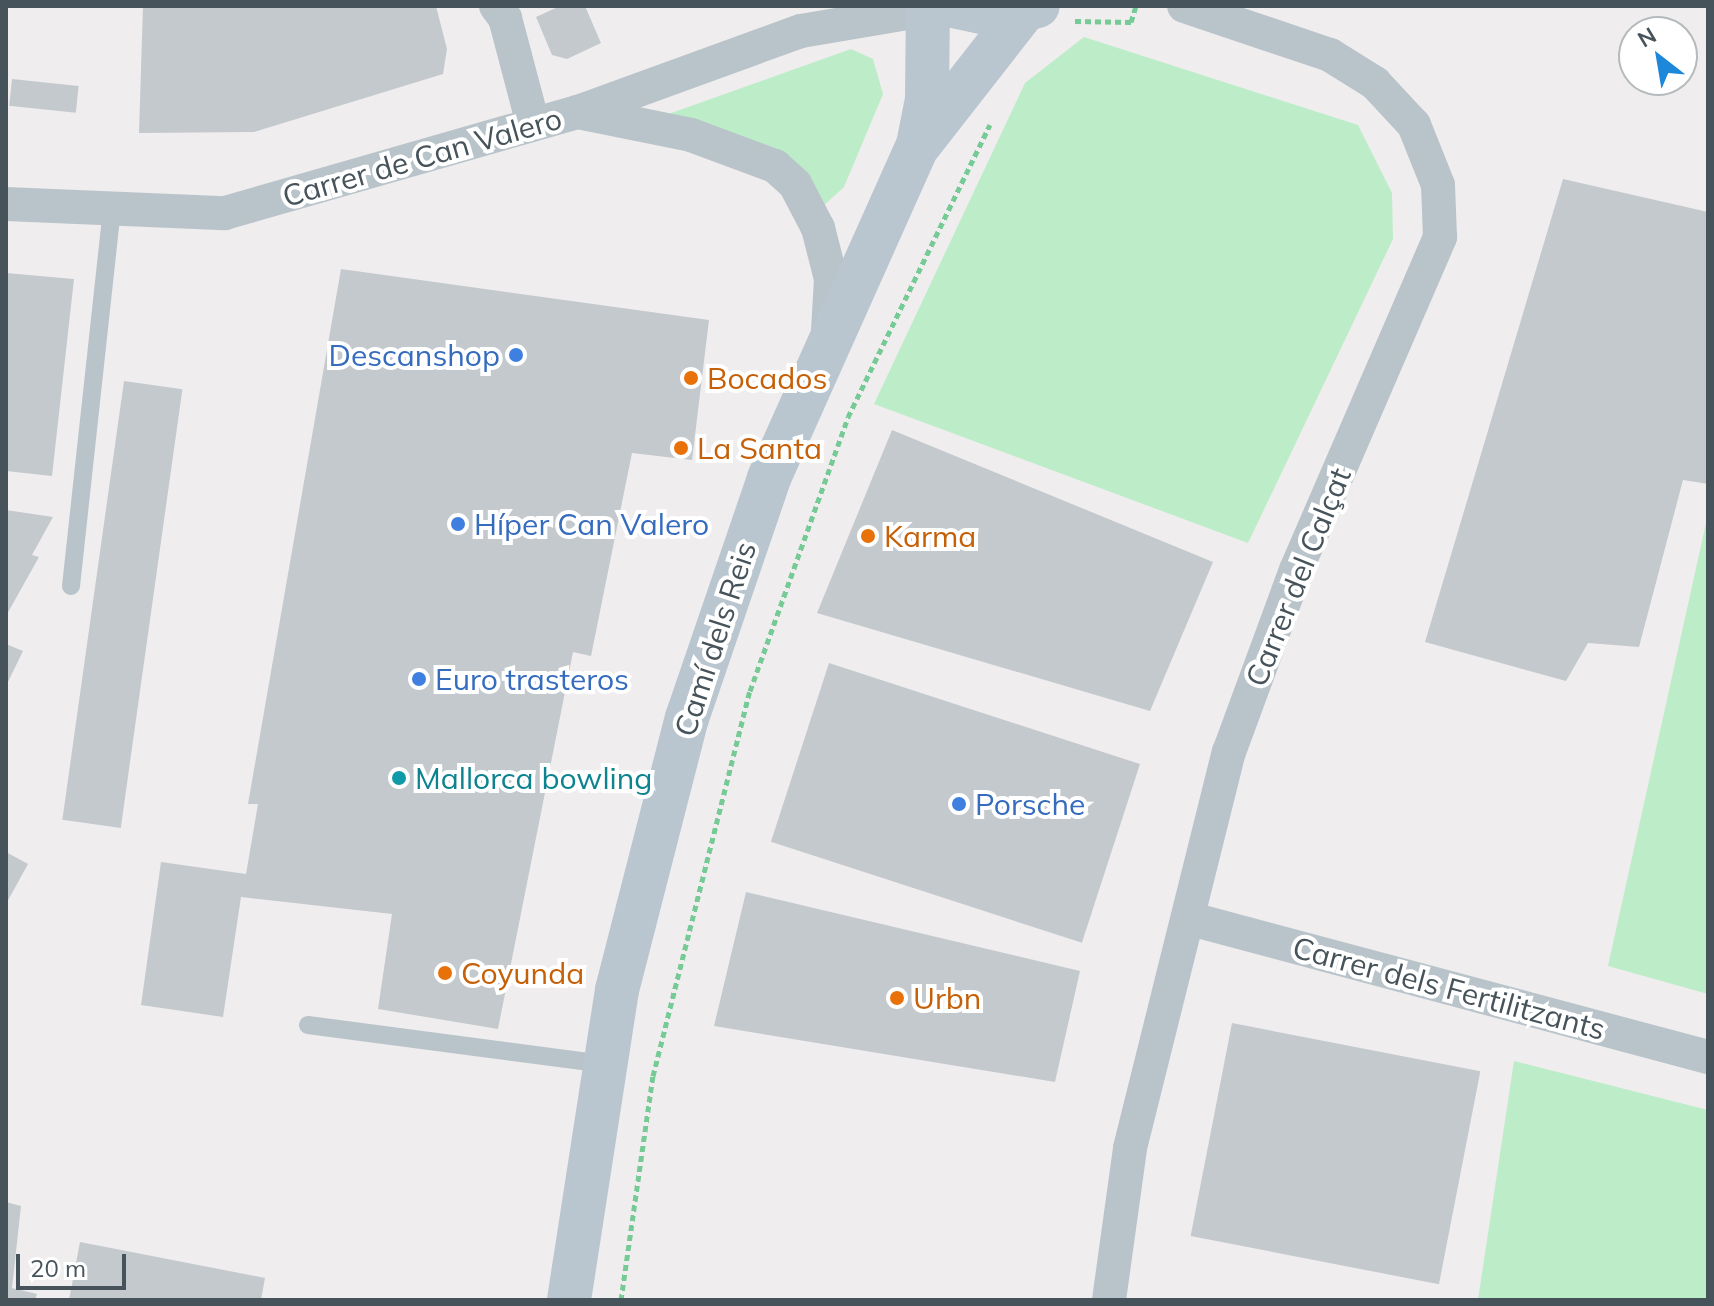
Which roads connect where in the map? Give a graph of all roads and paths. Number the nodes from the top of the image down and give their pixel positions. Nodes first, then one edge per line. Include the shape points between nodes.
1 (496, 6) edge
2 (835, 6) edge
3 (1136, 6) edge
4 (1184, 6) edge
5 (939, 7) edge
6 (1042, 16) edge
7 (801, 31) junction
8 (578, 112) junction
9 (996, 112) dead end
10 (533, 124) junction
11 (918, 145) junction
12 (6, 204) edge
13 (112, 208) junction
14 (824, 349) junction
15 (71, 586) dead end
16 (1191, 919) junction
17 (308, 1025) dead end
18 (1708, 1057) edge
19 (605, 1064) junction
20 (569, 1300) edge
21 (621, 1300) edge
22 (1109, 1300) edge

1 - 10 street via 505,18
2 - 7 street
3 - 6 path via 1131,22
4 - 16 street, Carrer del Calçat via 1330,55 1375,83 1414,125 1438,185 1440,237 1296,570 1240,724
5 - 6 street
5 - 7 street
5 - 11 street
6 - 11 street
7 - 8 street
8 - 10 street, Carrer de Can Valero
8 - 14 street, Carrer de Can Valero via 740,150 775,166 795,184 813,211 831,279
9 - 21 path via 848,417 750,691 653,1076
10 - 13 street, Carrer de Can Valero via 225,213
11 - 14 street, Camí dels Reis
12 - 13 street, Carrer de Can Valero
13 - 15 lane
14 - 19 street, Camí dels Reis via 769,478 687,718 617,990
16 - 18 street, Carrer dels Fertilitzants
16 - 22 street, Carrer del Calçat via 1130,1148
17 - 19 lane
19 - 20 street, Camí dels Reis

